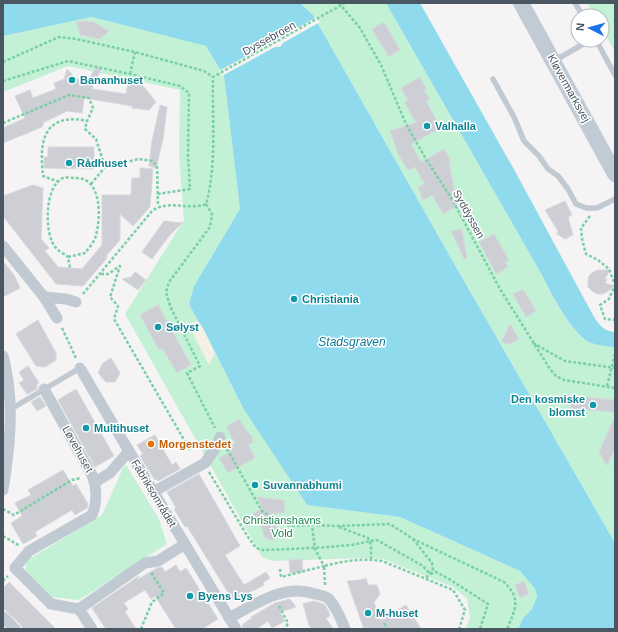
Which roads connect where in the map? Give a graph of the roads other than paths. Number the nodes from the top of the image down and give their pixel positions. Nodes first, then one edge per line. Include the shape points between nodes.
1 (521, 3) edge
2 (576, 48) edge
3 (600, 48) edge
4 (554, 61) junction
5 (615, 75) edge
6 (493, 79) dead end
7 (615, 174) edge
8 (615, 199) edge
9 (3, 246) edge
10 (44, 297) junction
11 (76, 302) road end
12 (57, 318) road end
13 (3, 356) edge
14 (80, 368) joint
15 (44, 389) junction
16 (11, 409) junction
17 (220, 437) road end
18 (129, 450) junction
19 (94, 479) junction
20 (3, 490) edge
21 (153, 492) junction
22 (185, 544) junction
23 (79, 609) junction
24 (3, 617) edge
25 (232, 625) edge
26 (15, 629) edge
27 (92, 629) edge
28 (346, 629) edge

1 - 4 street, Kløvermarksvej
2 - 4 lane
3 - 5 lane
4 - 7 street, Kløvermarksvej
6 - 8 lane via 524,140 548,169 558,176 576,204 586,208 597,208
9 - 10 street
10 - 11 street
10 - 12 street
13 - 16 street
14 - 15 lane
14 - 18 street, Fabriksområdet
15 - 16 lane
15 - 19 street, Løvehuset
16 - 20 street via 9,451
17 - 21 street via 205,463
18 - 19 street via 110,473
18 - 21 street, Fabriksområdet
19 - 23 street, Løvehuset via 96,506 92,515 29,551 15,568 51,604
21 - 22 street, Fabriksområdet
22 - 23 street via 158,561 145,563
22 - 25 street, Fabriksområdet
23 - 27 street
24 - 26 street
25 - 28 street, Fabriksområdet via 274,595 296,590 328,598

